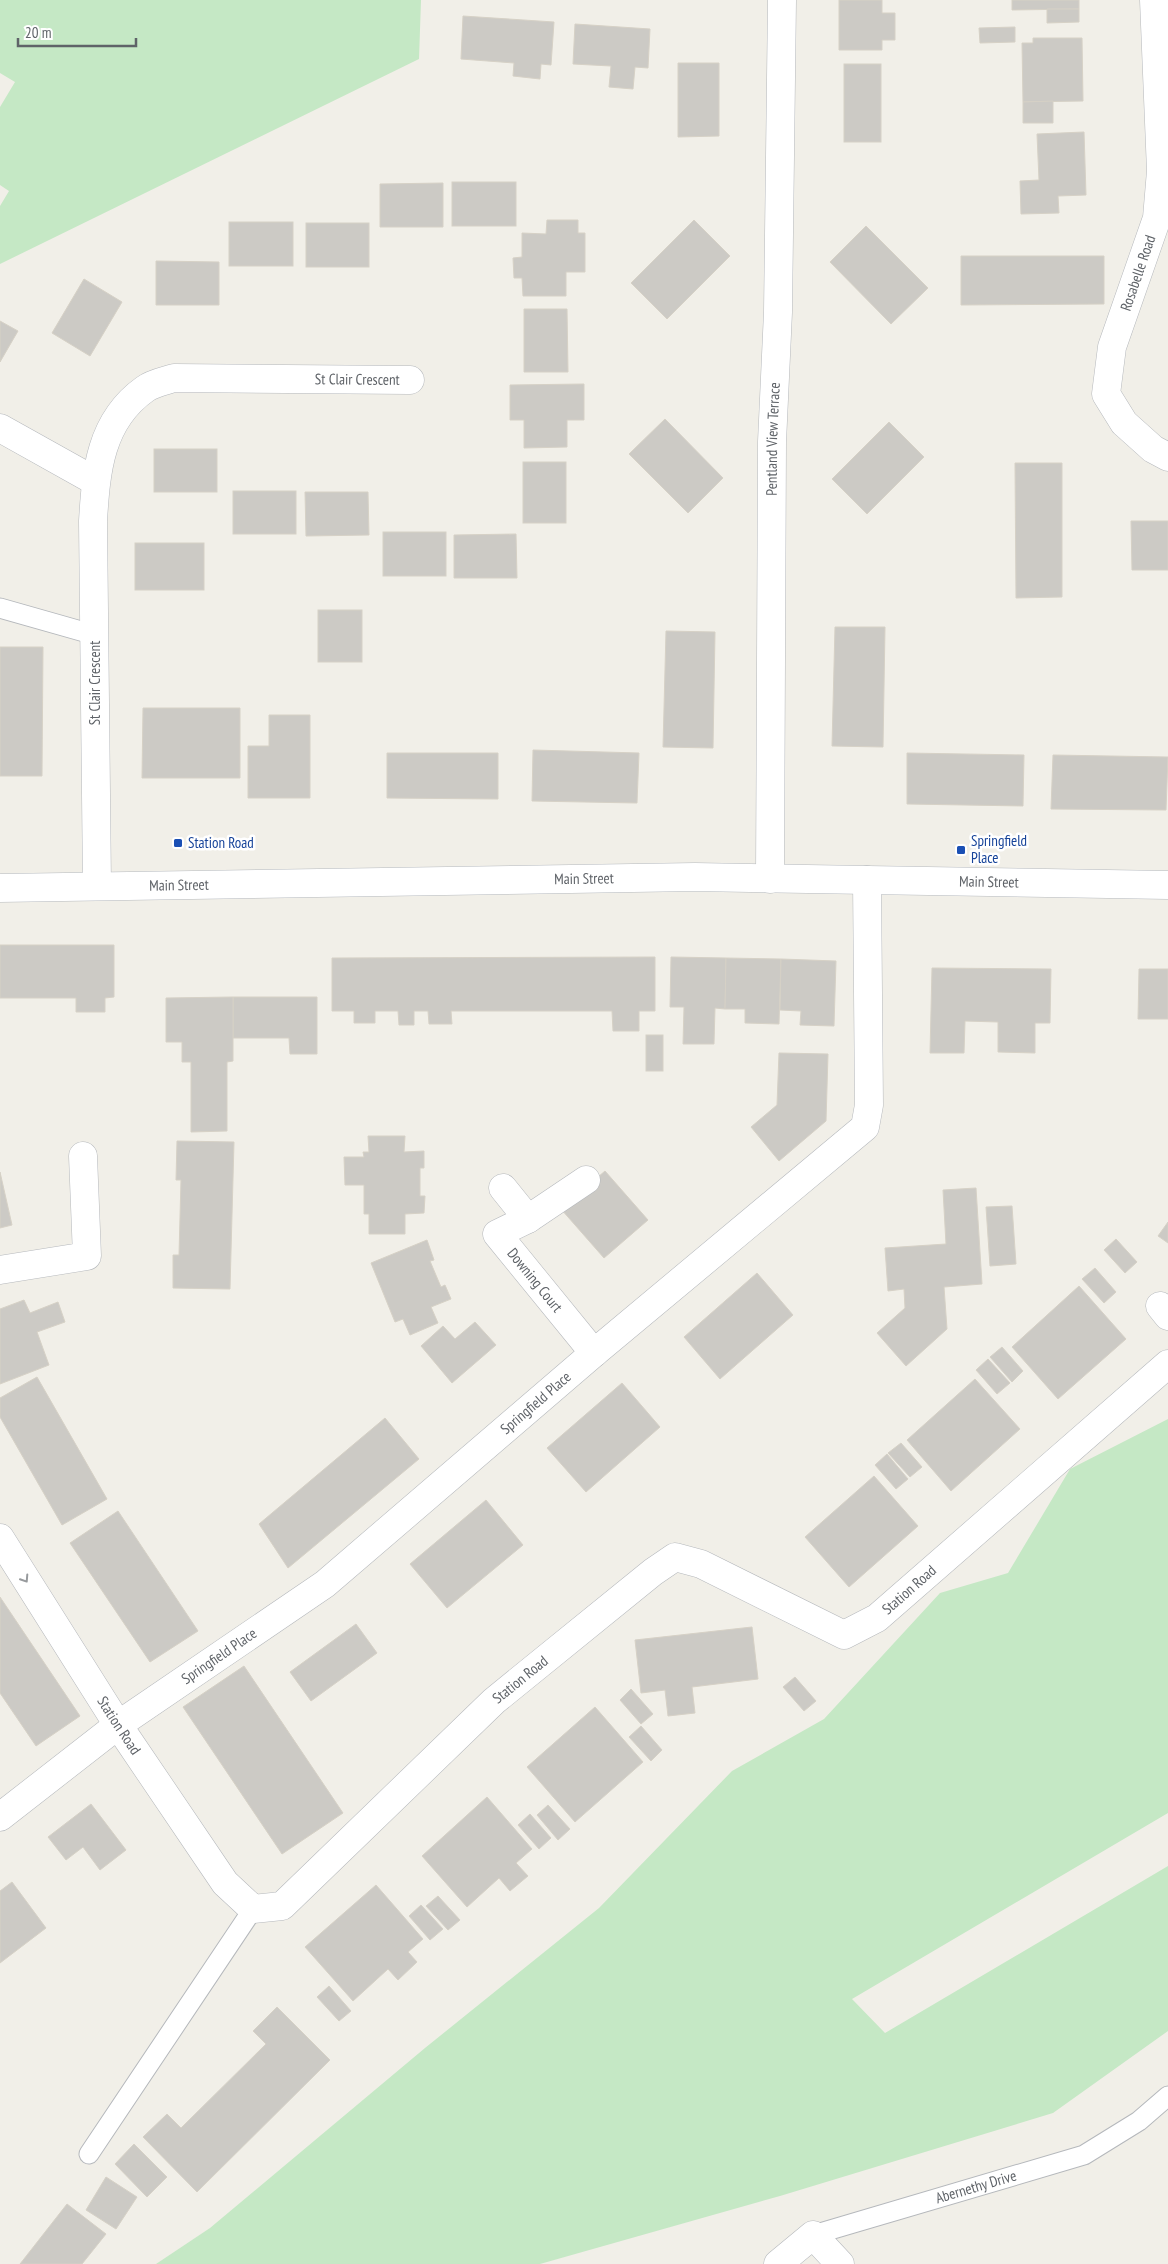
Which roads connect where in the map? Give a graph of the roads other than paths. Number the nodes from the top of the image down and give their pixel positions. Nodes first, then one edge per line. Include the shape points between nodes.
1 (782, 0) edge
2 (1154, 0) edge
3 (410, 380) dead end
4 (0, 428) edge
5 (1168, 457) edge
6 (96, 481) junction
7 (0, 608) edge
8 (95, 635) junction
9 (770, 879) junction
10 (867, 880) junction
11 (97, 885) junction
12 (1168, 885) edge
13 (0, 888) edge
14 (83, 1156) dead end
15 (586, 1180) dead end
16 (503, 1188) dead end
17 (528, 1219) junction
18 (0, 1270) edge
19 (594, 1353) junction
20 (1168, 1364) edge
21 (0, 1538) edge
22 (118, 1725) junction
23 (0, 1817) edge
24 (253, 1909) junction
25 (1168, 2096) edge
26 (89, 2154) dead end
27 (813, 2235) junction
28 (778, 2264) edge
29 (840, 2264) edge

1 - 9 street, Pentland View Terrace via 778,312 772,442
2 - 5 street, Rosabelle Road via 1161,171 1157,218 1112,347 1106,394 1124,423 1153,449
3 - 6 street, St Clair Crescent via 174,378 146,388 120,410 104,442
4 - 6 street
6 - 8 street, St Clair Crescent via 92,521
7 - 8 lane
8 - 11 street, St Clair Crescent
9 - 10 street, Main Street
9 - 11 street, Main Street
10 - 12 street, Main Street
10 - 19 street, Springfield Place via 869,1105 865,1127
11 - 13 street, Main Street
14 - 18 street via 87,1256
15 - 17 street, Downing Court
16 - 17 street
17 - 19 street, Downing Court via 497,1234
19 - 22 street, Springfield Place via 325,1584
20 - 24 street, Station Road via 877,1618 844,1635 701,1564 675,1557 652,1572 494,1701 282,1906
21 -> 22 street, Station Road
22 - 23 street, Springfield Place
22 - 24 street, Station Road via 225,1883
24 - 26 lane
25 - 27 lane, Abernethy Drive via 1139,2121 1084,2155
27 - 28 street, Abernethy Drive
27 - 29 street

